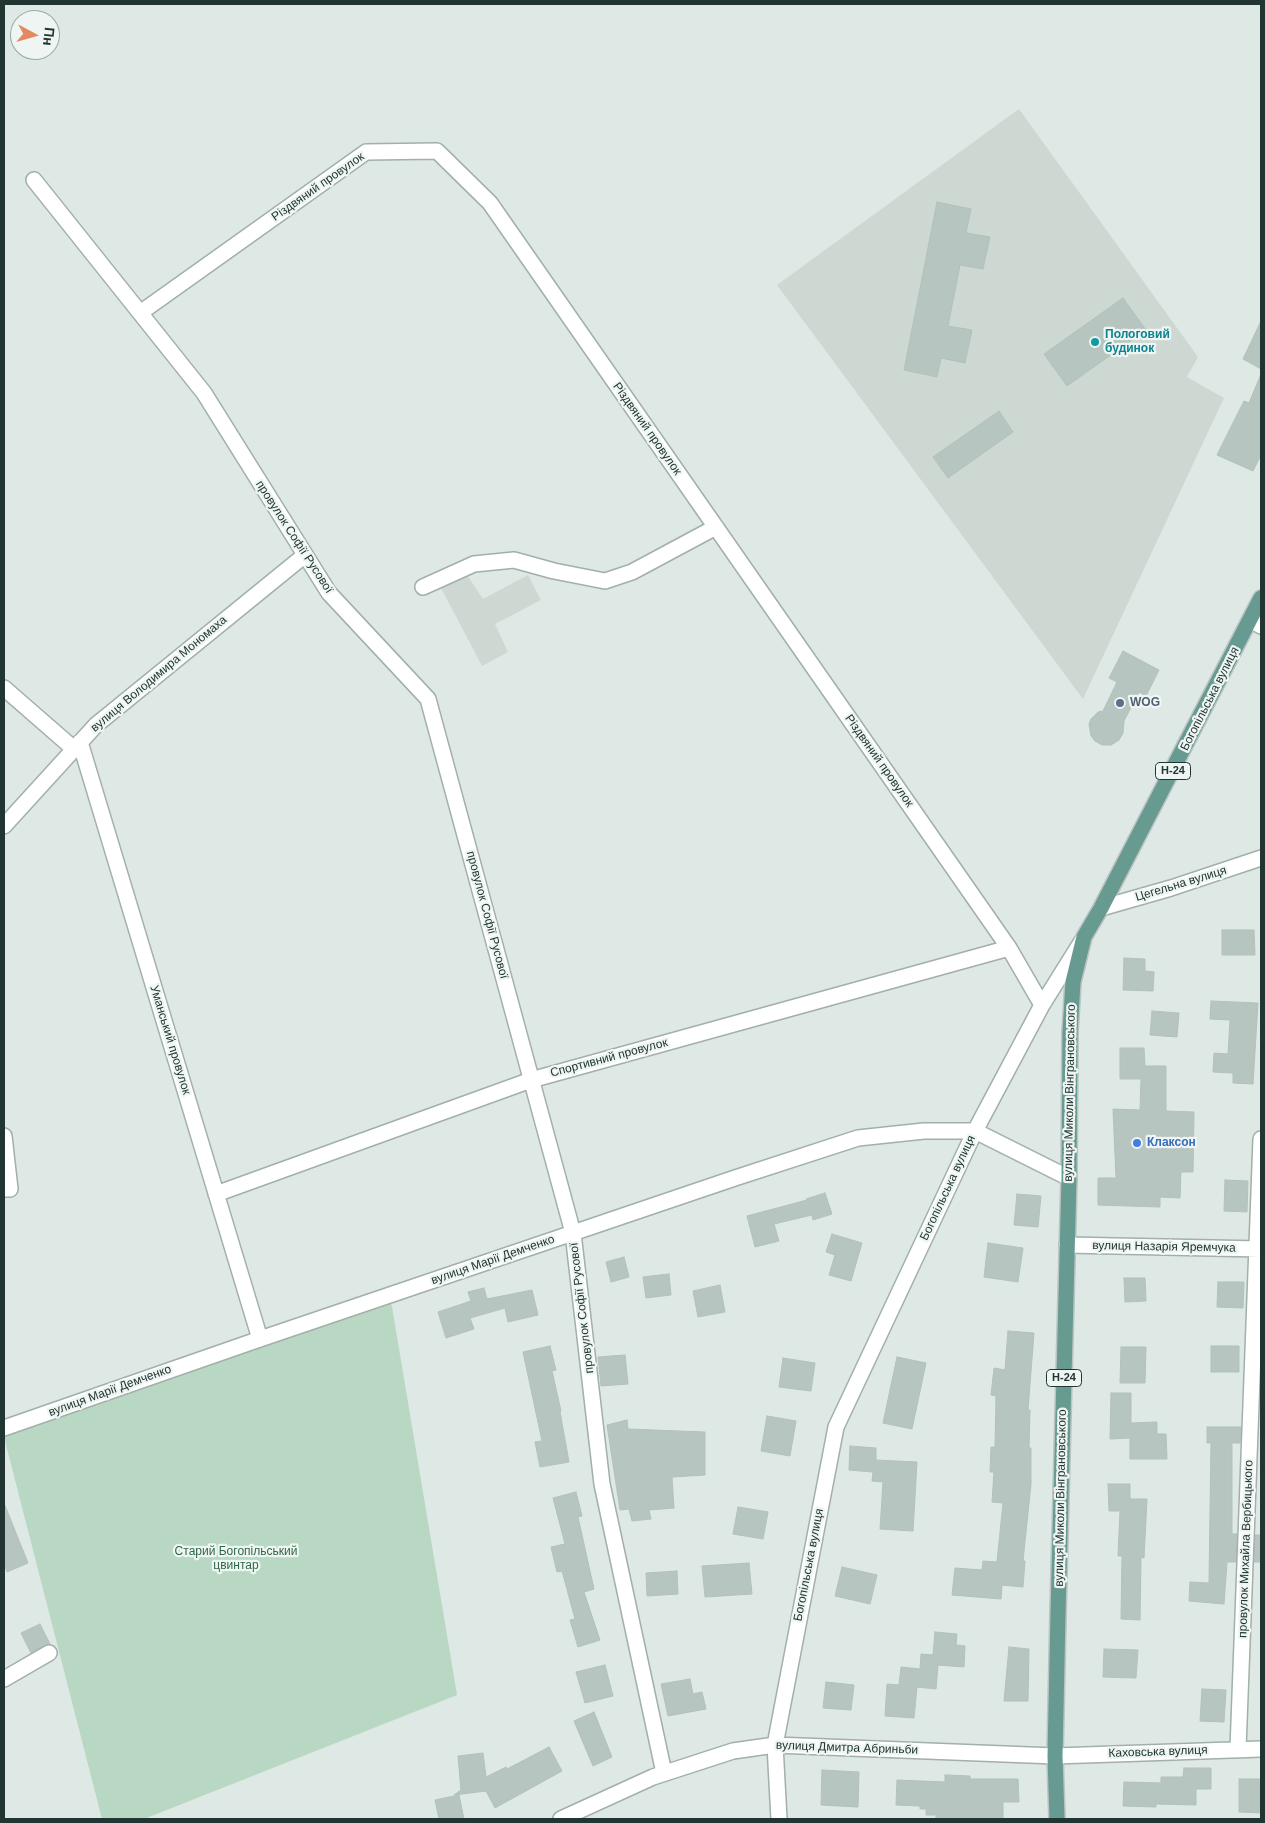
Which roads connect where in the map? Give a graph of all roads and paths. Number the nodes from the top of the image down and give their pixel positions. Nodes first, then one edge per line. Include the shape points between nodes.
1 (34, 180) dead end
2 (140, 314) junction
3 (716, 528) junction
4 (305, 555) junction
5 (423, 587) dead end
6 (1261, 601) edge
7 (1256, 623) edge
8 (4, 688) edge
9 (77, 746) junction
10 (4, 826) edge
11 (1261, 858) edge
12 (1101, 908) junction
13 (1084, 937) junction
14 (1009, 948) junction
15 (1042, 1005) junction
16 (531, 1080) junction
17 (975, 1131) junction
18 (4, 1136) edge
19 (1261, 1139) edge
20 (1069, 1178) junction
21 (4, 1189) edge
22 (216, 1194) junction
23 (573, 1233) junction
24 (1067, 1245) junction
25 (1260, 1249) edge
26 (260, 1339) junction
27 (4, 1428) edge
28 (49, 1653) dead end
29 (4, 1679) edge
30 (775, 1745) junction
31 (1238, 1749) junction
32 (1261, 1749) edge
33 (1056, 1756) junction
34 (664, 1773) junction
35 (561, 1819) edge
36 (779, 1819) edge
37 (1056, 1819) edge

1 - 2 street, провулок Софії Русової
2 - 3 street, Різдвяний провулок via 366,152 437,151 490,203
2 - 4 street, провулок Софії Русової via 204,393
3 - 5 street via 632,572 605,581 514,560 474,564
3 - 14 street, Різдвяний провулок
4 - 9 street, вулиця Володимира Мономаха via 96,724
4 - 16 street, провулок Софії Русової via 329,593 428,700
6 - 7 main road, Богопільська вулиця / Н-24
7 - 12 main road, Богопільська вулиця / Н-24
8 - 9 street
9 - 10 street, вулиця Володимира Мономаха
9 - 22 street, Уманський провулок
11 - 12 street, Цегельна вулиця
12 - 13 main road, Богопільська вулиця / Н-24
13 - 15 street, Богопільська вулиця
13 - 20 main road, вулиця Миколи Вінграновського / Н-24 via 1072,992
14 - 15 street, Різдвяний провулок
14 - 16 street, Спортивний провулок
15 - 17 street, Богопільська вулиця
16 - 22 street, Спортивний провулок
16 - 23 street, провулок Софії Русової
17 - 20 street, вулиця Марії Демченко
17 - 23 street, вулиця Марії Демченко via 924,1130 858,1138
17 - 30 street, Богопільська вулиця via 836,1427
18 - 21 street via 10,1189
19 - 25 street, провулок Михайла Вербицького
20 - 24 main road, вулиця Миколи Вінграновського / Н-24
22 - 26 street, Уманський провулок
23 - 26 street, вулиця Марії Демченко
23 - 34 street, провулок Софії Русової via 602,1484
24 - 25 street, вулиця Назарія Яремчука
24 - 33 main road, вулиця Миколи Вінграновського / Н-24
25 - 31 street, провулок Михайла Вербицького
26 - 27 street, вулиця Марії Демченко
28 - 29 street
30 - 33 street, вулиця Дмитра Абриньби
30 - 34 street, вулиця Дмитра Абриньби via 733,1752
30 - 36 street, Богопільська вулиця
31 - 32 street, Каховська вулиця
31 - 33 street, Каховська вулиця
33 - 37 main road, вулиця Миколи Вінграновського / Н-24
34 - 35 street, вулиця Дмитра Абриньби

